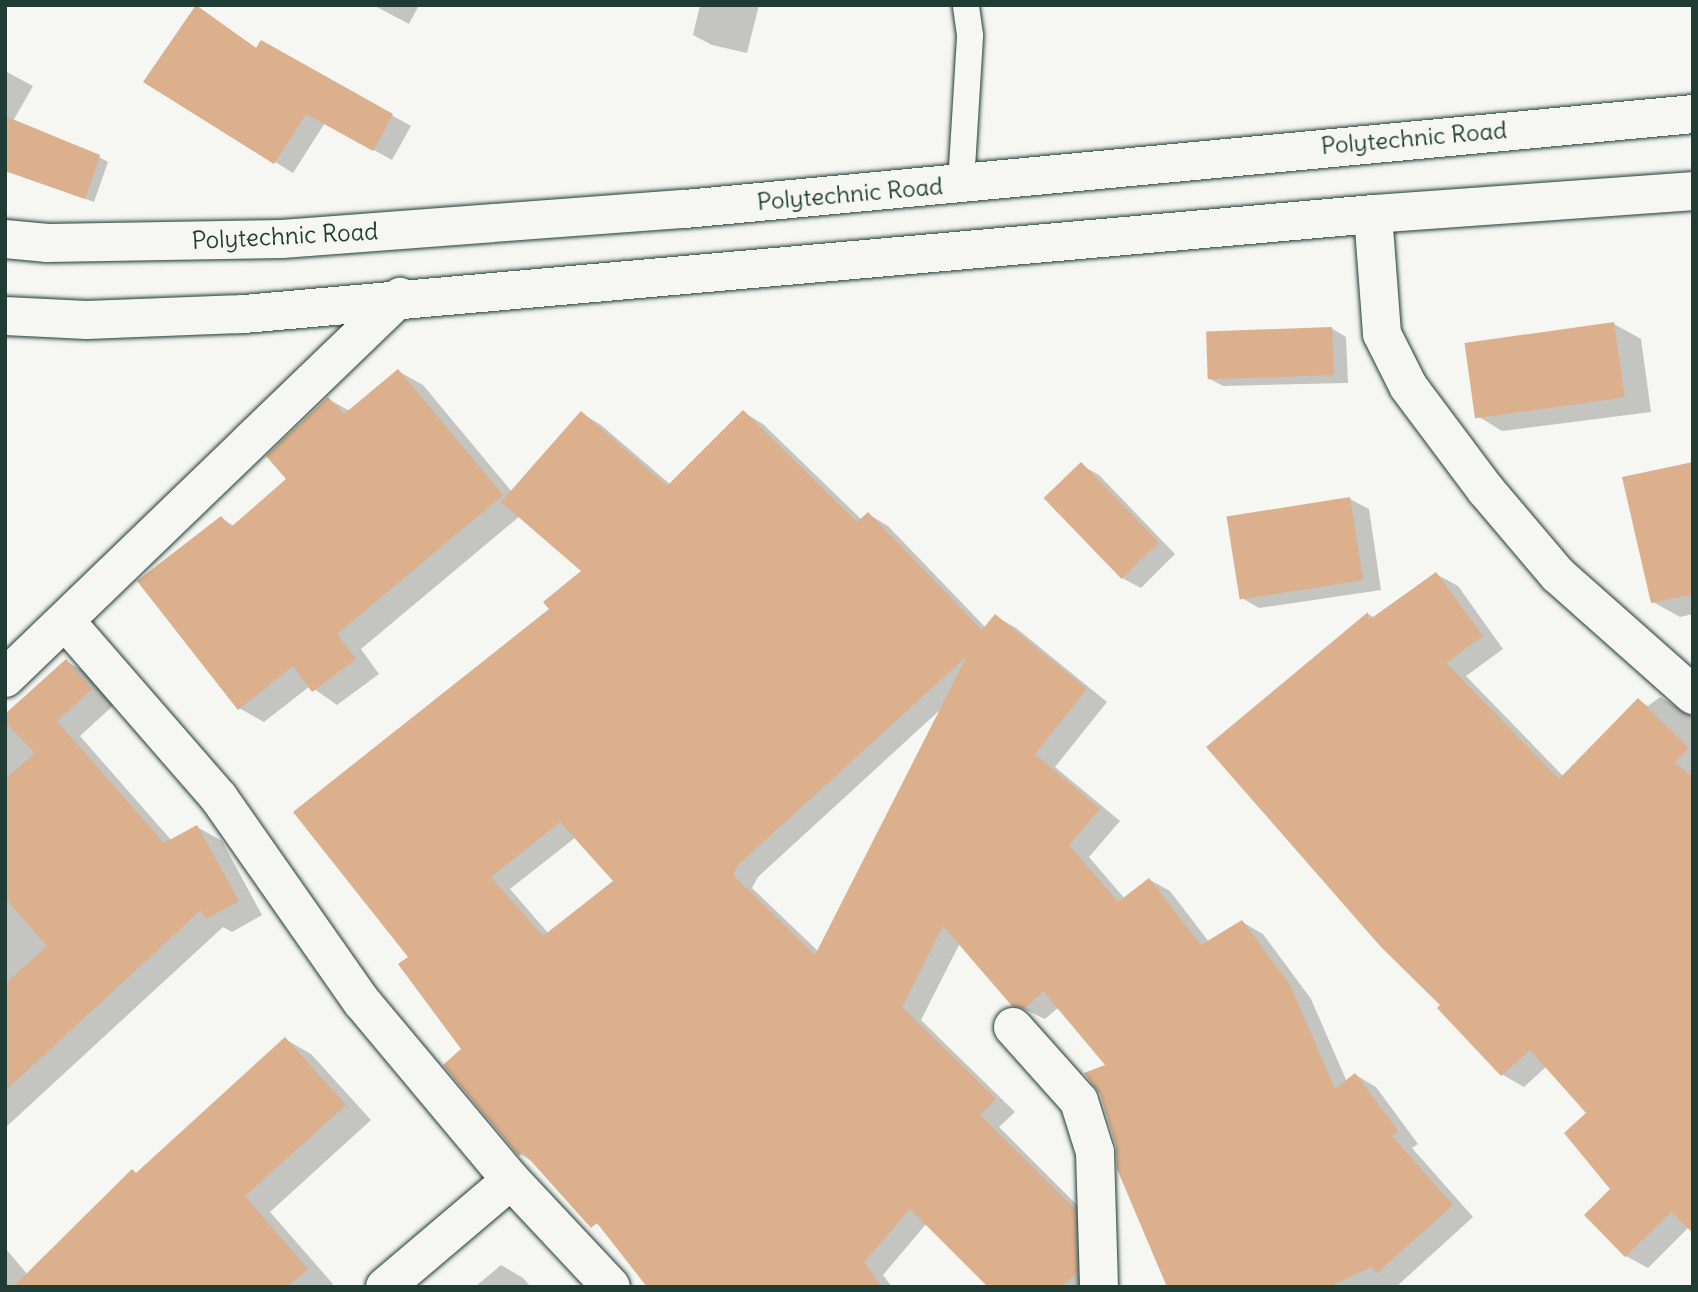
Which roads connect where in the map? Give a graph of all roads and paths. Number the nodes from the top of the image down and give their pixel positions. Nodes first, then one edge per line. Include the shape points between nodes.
1 (966, 5) edge
2 (1693, 114) edge
3 (961, 184) junction
4 (1693, 191) edge
5 (1373, 214) junction
6 (5, 239) edge
7 (400, 296) junction
8 (5, 316) edge
9 (67, 623) junction
10 (5, 678) edge
11 (1693, 695) edge
12 (1013, 1027) dead end
13 (511, 1180) junction
14 (384, 1287) edge
15 (611, 1287) edge
16 (1099, 1287) edge

1 - 3 lane via 971,35
2 - 3 main road, Polytechnic Road
3 - 6 main road, Polytechnic Road via 282,239 48,243
4 - 5 main road
5 - 7 main road
5 - 11 main road via 1382,334 1408,386 1485,489 1559,575
7 - 8 main road via 244,314 87,320
7 - 9 main road
9 - 10 main road
9 - 13 main road via 219,798 362,1002
12 - 16 main road via 1079,1101 1095,1152
13 - 14 main road
13 - 15 main road

